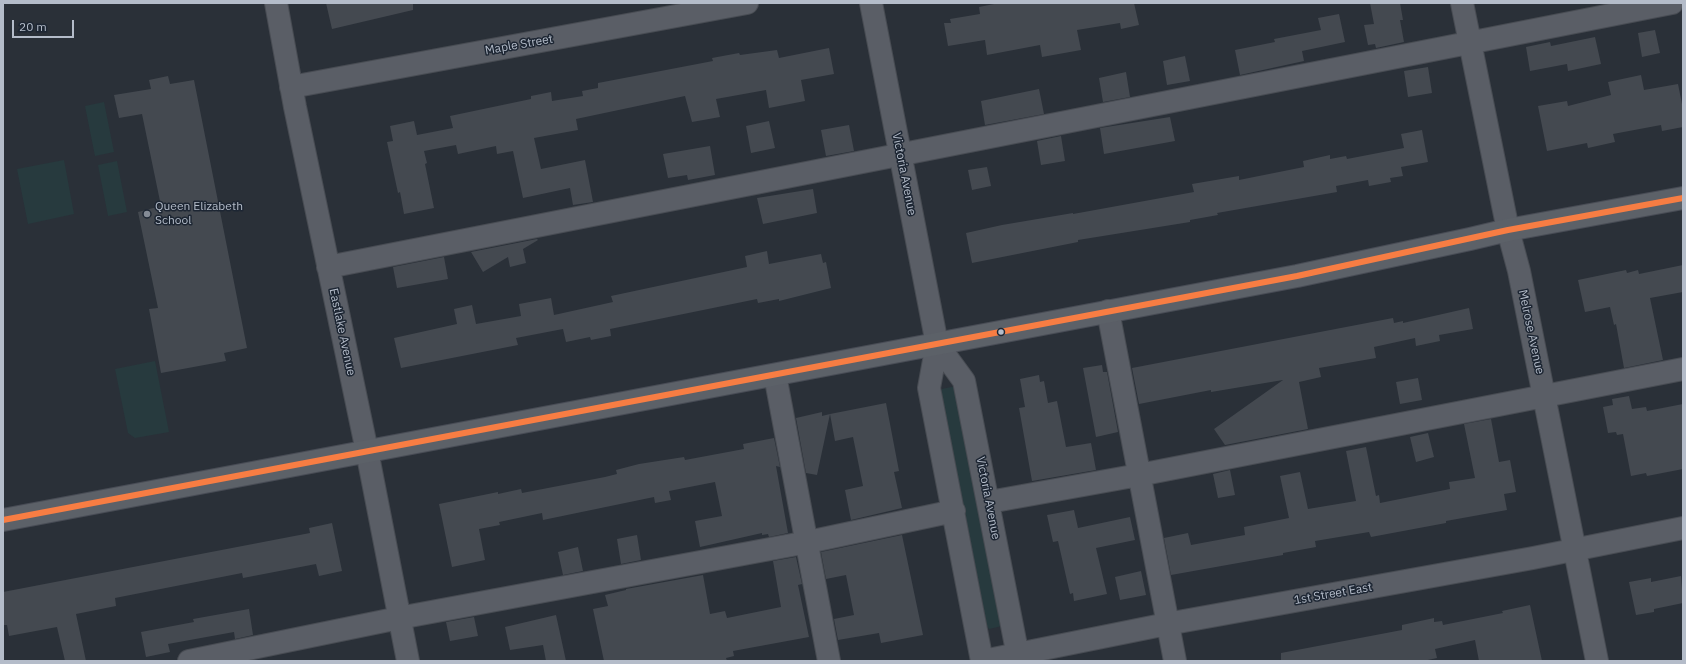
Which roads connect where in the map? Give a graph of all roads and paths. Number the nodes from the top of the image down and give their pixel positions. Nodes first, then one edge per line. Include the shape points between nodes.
1 (276, 3) edge
2 (747, 3) edge
3 (871, 3) edge
4 (1462, 3) edge
5 (1672, 3) edge
6 (1470, 42) junction
7 (291, 87) junction
8 (900, 155) junction
9 (1683, 198) edge
10 (1508, 230) junction
11 (328, 267) junction
12 (1108, 311) junction
13 (937, 344) junction
14 (1683, 369) edge
15 (775, 375) junction
16 (1544, 396) junction
17 (367, 451) junction
18 (1139, 475) junction
19 (989, 502) junction
20 (954, 511) junction
21 (3, 520) edge
22 (1683, 528) edge
23 (808, 542) junction
24 (1574, 549) junction
25 (399, 618) junction
26 (1167, 624) junction
27 (1018, 657) edge
28 (189, 661) edge
29 (408, 661) edge
30 (829, 661) edge
31 (982, 661) edge
32 (1175, 661) edge
33 (1597, 661) edge

1 - 7 street, Eastlake Avenue
2 - 7 street, Maple Street
3 - 8 street, Victoria Avenue
4 - 6 street, Melrose Avenue
5 - 6 street
6 - 8 street
6 - 10 street, Melrose Avenue
7 - 11 street, Eastlake Avenue
8 - 11 street
8 - 13 street, Victoria Avenue
9 - 10 main road
10 - 12 main road via 1297,276
10 - 16 street, Melrose Avenue via 1519,271
11 - 17 street, Eastlake Avenue
12 - 13 main road
12 - 18 street
13 - 15 main road
13 - 19 street, Victoria Avenue via 964,381
13 - 20 street, Victoria Avenue via 929,388
14 - 16 street
15 - 17 main road
15 - 23 street
16 - 18 street
16 - 24 street, Melrose Avenue
17 - 21 main road
17 - 25 street, Eastlake Avenue
18 - 19 street
18 - 26 street
19 - 27 street, Victoria Avenue
20 - 23 street
20 - 31 street, Victoria Avenue
22 - 24 street, 1st Street East
23 - 25 street
23 - 30 street
24 - 26 street, 1st Street East
24 - 33 street, Melrose Avenue
25 - 28 street
25 - 29 street, Eastlake Avenue
26 - 27 street, 1st Street East
26 - 32 street
27 - 31 street, 1st Street East

